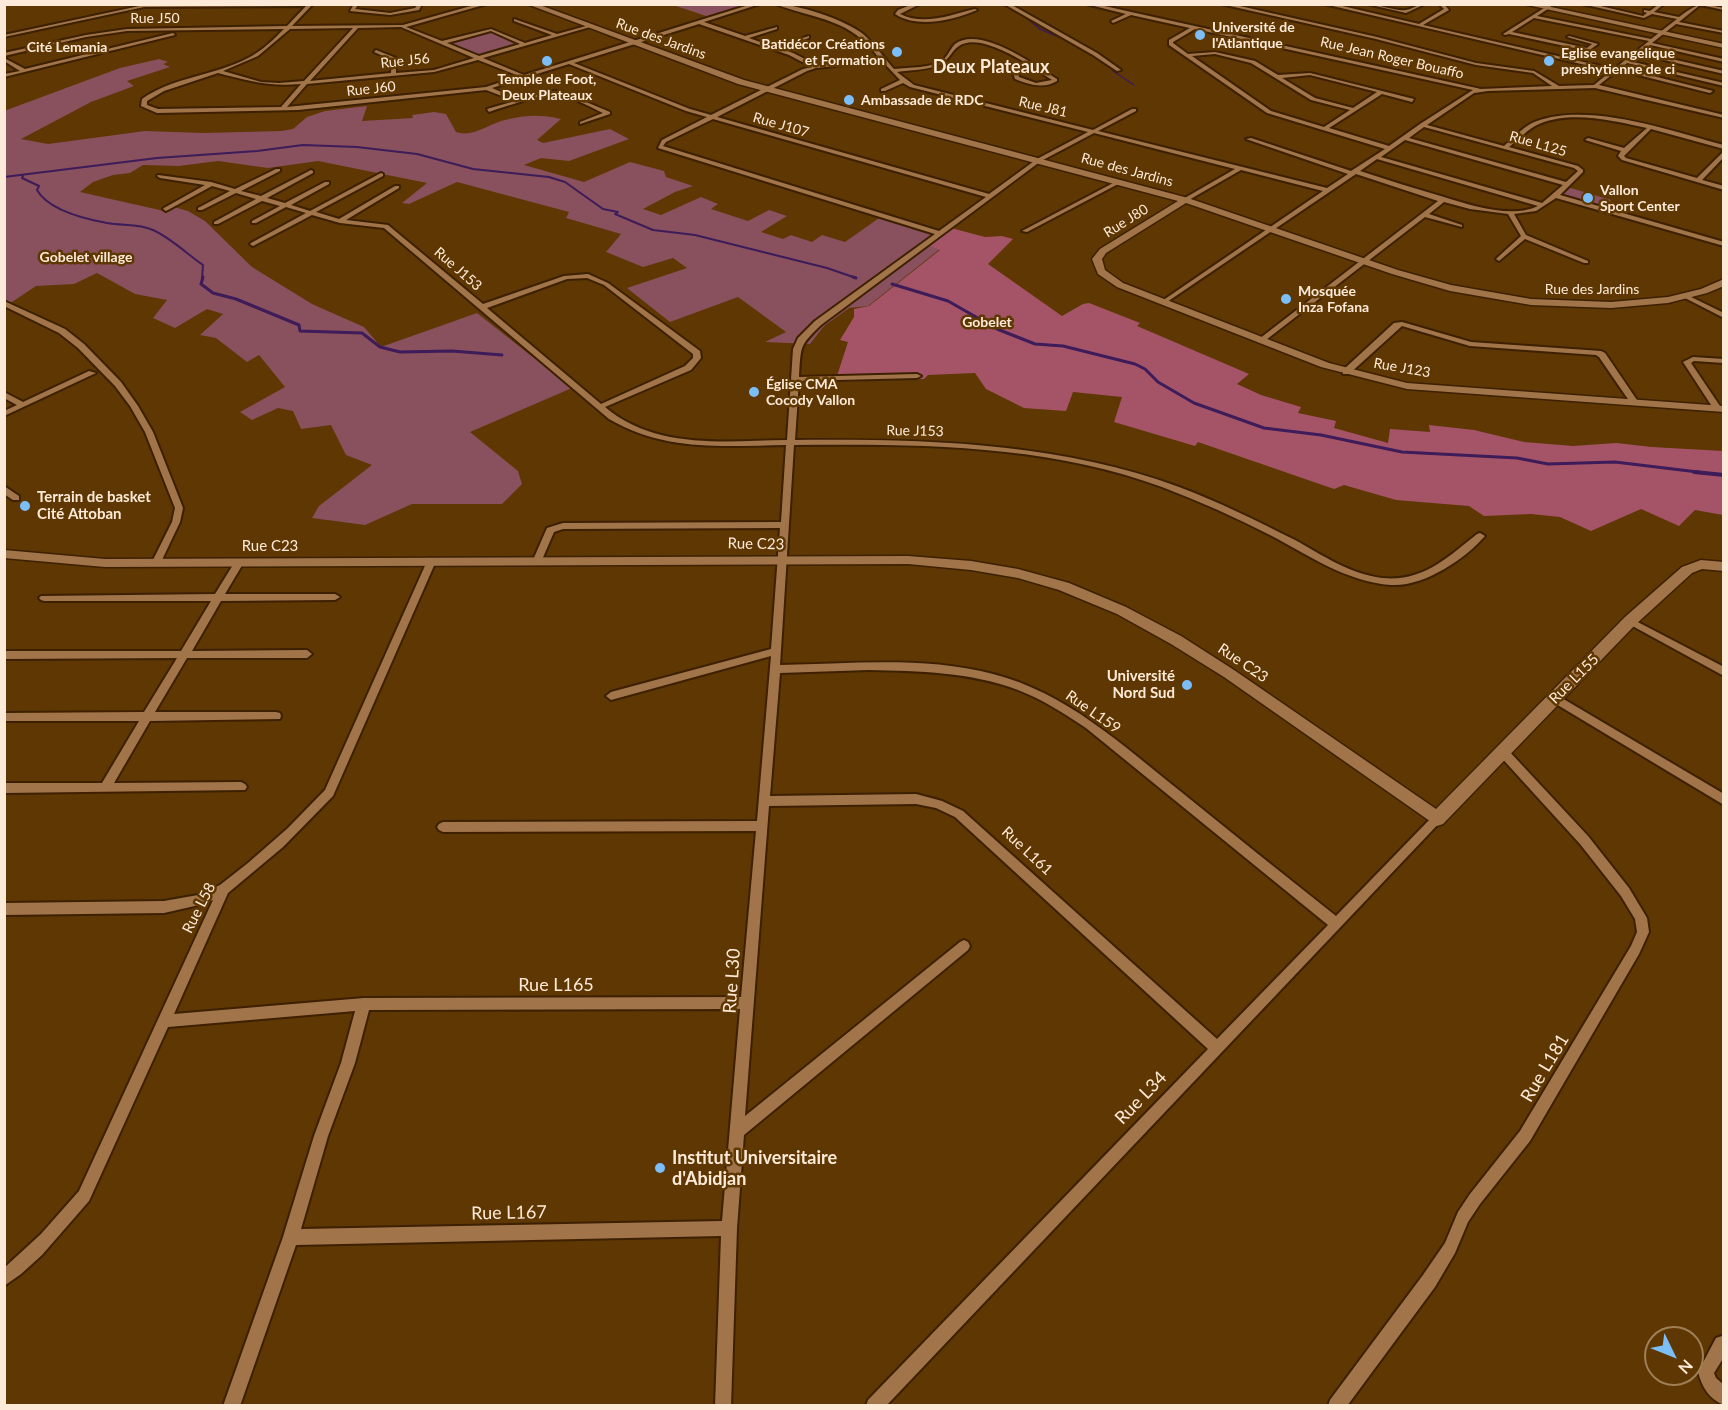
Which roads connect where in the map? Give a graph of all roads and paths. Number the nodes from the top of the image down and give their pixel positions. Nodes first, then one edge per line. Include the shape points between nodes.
1 (357, 4) edge
2 (420, 4) edge
3 (485, 4) edge
4 (530, 4) edge
5 (758, 4) edge
6 (777, 4) edge
7 (800, 4) edge
8 (918, 4) edge
9 (1006, 4) edge
10 (1088, 4) edge
11 (1223, 4) edge
12 (1326, 4) edge
13 (1357, 4) edge
14 (1369, 4) edge
15 (1423, 4) edge
16 (1441, 4) edge
17 (1526, 4) edge
18 (1699, 4) edge
19 (311, 5) edge
20 (1584, 5) edge
21 (1616, 5) edge
22 (1660, 5) edge
23 (1544, 6) edge
24 (790, 8) junction
25 (1348, 9) junction
26 (1724, 9) edge
27 (975, 10) dead end
28 (1651, 12) junction
29 (1131, 13) junction
30 (1533, 16) junction
31 (1681, 19) junction
32 (516, 20) dead end
33 (699, 22) junction
34 (1113, 22) dead end
35 (1676, 23) junction
36 (403, 26) junction
37 (588, 26) junction
38 (1419, 26) junction
39 (1584, 26) junction
40 (356, 27) junction
41 (1195, 27) junction
42 (286, 28) junction
43 (775, 28) dead end
44 (191, 30) junction
45 (1508, 32) junction
46 (1665, 32) junction
47 (1724, 32) edge
48 (556, 35) junction
49 (4, 36) edge
50 (807, 37) dead end
51 (1569, 37) junction
52 (744, 38) junction
53 (1651, 42) junction
54 (442, 43) junction
55 (633, 43) junction
56 (1492, 43) junction
57 (1560, 44) junction
58 (1724, 44) edge
59 (525, 45) junction
60 (775, 48) junction
61 (376, 51) dead end
62 (1638, 53) junction
63 (1188, 56) junction
64 (4, 57) edge
65 (480, 58) junction
66 (883, 60) junction
67 (1724, 61) edge
68 (1627, 62) junction
69 (570, 63) junction
70 (1028, 64) junction
71 (816, 67) junction
72 (1119, 70) dead end
73 (1617, 70) junction
74 (24, 71) junction
75 (893, 71) junction
76 (220, 72) junction
77 (1724, 73) edge
78 (4, 75) edge
79 (393, 75) junction
80 (525, 77) junction
81 (1277, 77) junction
82 (902, 81) junction
83 (304, 84) junction
84 (1724, 85) edge
85 (1595, 86) junction
86 (1558, 87) junction
87 (487, 88) junction
88 (767, 89) junction
89 (883, 90) dead end
90 (1479, 90) junction
91 (1710, 91) dead end
92 (1381, 92) junction
93 (1412, 100) dead end
94 (522, 102) junction
95 (282, 109) junction
96 (489, 110) dead end
97 (1134, 110) dead end
98 (1354, 110) junction
99 (711, 117) junction
100 (1724, 117) edge
101 (582, 123) dead end
102 (1422, 125) junction
103 (1325, 129) junction
104 (1649, 129) junction
105 (1094, 131) junction
106 (1404, 138) junction
107 (1249, 139) dead end
108 (1588, 140) dead end
109 (1506, 147) junction
110 (1724, 147) edge
111 (1389, 148) junction
112 (1626, 150) junction
113 (1724, 153) edge
114 (1376, 157) junction
115 (1039, 160) junction
116 (1240, 168) junction
117 (278, 170) dead end
118 (311, 172) dead end
119 (1353, 172) junction
120 (381, 175) dead end
121 (160, 176) dead end
122 (1698, 181) junction
123 (1119, 182) junction
124 (327, 183) dead end
125 (211, 184) junction
126 (1567, 184) junction
127 (397, 187) dead end
128 (1724, 188) edge
129 (1327, 190) junction
130 (237, 192) junction
131 (1554, 195) junction
132 (990, 196) junction
133 (261, 198) junction
134 (1444, 199) junction
135 (1185, 200) junction
136 (1542, 205) junction
137 (284, 206) junction
138 (166, 209) dead end
139 (200, 209) dead end
140 (1510, 212) junction
141 (311, 213) junction
142 (1424, 214) junction
143 (340, 221) junction
144 (254, 222) dead end
145 (216, 223) dead end
146 (1460, 226) dead end
147 (1269, 229) junction
148 (1025, 231) dead end
149 (939, 233) junction
150 (1524, 236) junction
151 (253, 244) dead end
152 (1724, 244) edge
153 (1499, 259) dead end
154 (1363, 261) junction
155 (1586, 262) dead end
156 (1097, 267) joint
157 (1724, 282) edge
158 (1685, 297) junction
159 (1164, 302) junction
160 (4, 303) edge
161 (482, 308) junction
162 (1724, 316) edge
163 (1262, 341) junction
164 (1724, 361) edge
165 (1346, 372) junction
166 (92, 373) dead end
167 (917, 376) dead end
168 (794, 379) junction
169 (4, 393) edge
170 (1635, 403) junction
171 (23, 405) junction
172 (600, 407) junction
173 (1721, 409) edge
174 (4, 414) edge
175 (789, 443) junction
176 (4, 489) edge
177 (16, 498) dead end
178 (785, 525) junction
179 (1480, 536) dead end
180 (4, 554) edge
181 (538, 560) junction
182 (431, 561) junction
183 (783, 561) junction
184 (157, 562) junction
185 (239, 562) junction
186 (1724, 567) edge
187 (335, 597) dead end
188 (44, 598) dead end
189 (220, 598) junction
190 (1630, 621) junction
191 (776, 651) junction
192 (4, 654) edge
193 (186, 654) junction
194 (307, 654) dead end
195 (776, 669) junction
196 (1724, 672) edge
197 (611, 696) dead end
198 (1555, 698) junction
199 (276, 716) dead end
200 (4, 717) edge
201 (148, 717) junction
202 (1503, 752) junction
203 (241, 787) dead end
204 (4, 788) edge
205 (105, 788) junction
206 (1724, 800) edge
207 (765, 801) junction
208 (1437, 819) junction
209 (762, 826) junction
210 (443, 827) dead end
211 (224, 889) junction
212 (4, 909) edge
213 (1336, 924) junction
214 (964, 946) dead end
215 (748, 1003) junction
216 (364, 1004) junction
217 (164, 1021) junction
218 (1216, 1047) junction
219 (738, 1131) junction
220 (729, 1228) junction
221 (291, 1237) junction
222 (4, 1278) edge
223 (1722, 1344) edge
224 (1724, 1397) edge
225 (231, 1406) edge
226 (723, 1406) edge
227 (874, 1406) edge
228 (1336, 1406) edge

1 - 2 street via 352,10 390,14 417,9
3 - 36 street, Rue J50
4 - 37 street, Rue des Jardins
5 - 33 street, Rue J60
6 - 24 street, Rue J81
7 - 24 street
8 - 27 street via 897,15 918,22
9 - 72 street
10 - 29 street, Rue Jean Roger Bouaffo
11 - 86 street via 1476,64 1534,72
12 - 25 street
13 - 25 street
14 - 15 street via 1406,12
16 - 38 street via 1447,9
17 - 23 street
18 - 26 street
18 - 31 street
19 - 42 street, Rue J60
19 - 49 street via 144,6
20 - 28 street via 1644,17
21 - 28 street
22 - 28 street
23 - 30 street
23 - 46 street
24 - 66 street, Rue J81 via 859,33
25 - 38 street
28 - 31 street
29 - 34 street
29 - 41 street, Rue Jean Roger Bouaffo
30 - 39 street
30 - 45 street
31 - 35 street
32 - 48 street
33 - 52 street
33 - 55 street, Rue J60
35 - 46 street
35 - 47 street
36 - 40 street, Rue J50
36 - 54 street
37 - 48 street, Rue J56
37 - 55 street, Rue des Jardins
38 - 56 street
39 - 51 street
39 - 53 street
40 - 42 street, Rue J50
40 - 83 street
41 - 63 street via 1170,42
41 - 90 street, Rue Jean Roger Bouaffo
42 - 44 street, Rue J50
42 - 76 street, Rue J60 via 256,56
43 - 52 street
44 - 64 street, Rue J50 via 107,32
44 - 74 street
45 - 56 street
45 - 57 street
46 - 53 street
46 - 58 street
48 - 59 street, Rue J56
50 - 60 street
51 - 57 street
51 - 57 street via 1596,44 1588,50
52 - 60 street
53 - 62 street
53 - 67 street
54 - 59 street via 490,30
54 - 65 street
55 - 69 street, Rue J60
55 - 88 street, Rue des Jardins
56 - 73 street
59 - 65 street, Rue J56
60 - 71 street
61 - 79 street via 394,59
62 - 68 street
62 - 77 street
63 - 81 street via 1215,53 1249,61
63 - 103 street via 1269,112
64 - 74 street
65 - 79 street, Rue J56 via 435,71
65 - 80 street
66 - 71 street
66 - 75 street, Rue J81
68 - 73 street
68 - 84 street
69 - 80 street, Rue J60
69 - 99 street, Rue J107
70 - 70 street via 1055,80 1055,81 1039,84 1017,78 1016,67
70 - 75 street via 990,43 974,41 958,44 936,65
71 - 88 street
73 - 85 street
73 - 91 street
74 - 78 street
75 - 82 street, Rue J81
76 - 83 street, Rue J56 via 261,83
76 - 95 street, Rue J60 via 155,93 144,100 144,106 157,111
79 - 83 street, Rue J56
80 - 87 street, Rue J60
81 - 92 street via 1310,74
81 - 98 street via 1313,99
82 - 89 street
82 - 105 street, Rue J81 via 928,91
83 - 95 street
85 - 86 street
85 - 100 street
86 - 90 street
87 - 94 street
87 - 95 street, Rue J60
88 - 99 street
88 - 115 street, Rue des Jardins
90 - 102 street
92 - 93 street
92 - 98 street
94 - 96 street
94 - 101 street via 560,93 608,112
97 - 105 street, Rue L30
98 - 103 street
99 - 132 street, Rue J107
99 - 149 street via 660,144 666,150
102 - 106 street
102 - 109 street, Rue L125
103 - 111 street
104 - 109 street via 1600,118 1554,118 1535,123
104 - 110 street
104 - 112 street
105 - 115 street, Rue L30
105 - 116 street, Rue J81
106 - 111 street
106 - 126 street
107 - 119 street
108 - 112 street
109 - 126 street, Rue L125 via 1580,169
111 - 114 street
112 - 122 street via 1621,156 1631,163
113 - 122 street
114 - 119 street
114 - 136 street
115 - 123 street, Rue des Jardins
115 - 132 street, Rue L30
116 - 129 street, Rue J81
116 - 135 street, Rue J80
117 - 130 street
118 - 133 street
119 - 129 street
119 - 134 street
120 - 141 street
121 - 125 street
122 - 128 street
123 - 135 street, Rue des Jardins
123 - 148 street
124 - 137 street
125 - 130 street
125 - 138 street
126 - 131 street
127 - 143 street
129 - 147 street
130 - 133 street
130 - 139 street
131 - 136 street
131 - 152 street
132 - 149 street, Rue L30
133 - 137 street
133 - 145 street
134 - 140 street
134 - 142 street
135 - 147 street, Rue des Jardins
135 - 156 street, Rue J80 via 1103,251
136 - 140 street via 1527,212
137 - 141 street
137 - 144 street
140 - 150 street
141 - 143 street
141 - 151 street
142 - 146 street
142 - 154 street
143 - 161 street, Rue J153 via 386,226
147 - 154 street, Rue des Jardins
147 - 159 street
149 - 168 street, Rue L30 via 809,331 797,349
150 - 153 street
150 - 155 street
154 - 158 street, Rue des Jardins via 1450,288 1531,302 1611,305
154 - 163 street
156 - 159 street, Rue J123 via 1120,285
157 - 158 street, Rue des Jardins
158 - 162 street
159 - 163 street, Rue J123
160 - 184 street via 63,331 118,384 134,406 149,432 179,508 177,522
161 - 172 street, Rue J153
161 - 172 street via 566,277 588,276 606,284 697,353 688,368
163 - 165 street, Rue J123
164 - 173 street via 1687,362
165 - 170 street, Rue J123 via 1432,389
165 - 170 street via 1397,325 1409,324 1470,344 1598,353
166 - 171 street
167 - 168 street
168 - 175 street, Rue L30
169 - 171 street
170 - 173 street, Rue J123
171 - 174 street
172 - 175 street, Rue J153 via 642,433 676,441
175 - 178 street, Rue L30
175 - 179 street, Rue J153 via 966,445 1095,464 1192,495 1369,579 1393,582 1428,576
176 - 177 street
178 - 181 street via 563,526 550,531
178 - 183 street, Rue L30
180 - 184 street, Rue C23
181 - 182 street, Rue C23
181 - 183 street, Rue C23
182 - 185 street, Rue C23
182 - 211 street, Rue L58 via 329,793 257,864
183 - 191 street, Rue L30
183 - 208 street, Rue C23 via 976,564 1035,577 1098,599 1184,643
184 - 185 street, Rue C23
185 - 189 street
186 - 190 street, Rue L155 via 1701,564 1687,570
187 - 189 street
188 - 189 street
189 - 193 street
190 - 196 street
190 - 198 street, Rue L155
191 - 195 street, Rue L30
191 - 197 street
192 - 193 street
193 - 194 street
193 - 201 street
195 - 207 street, Rue L30
195 - 213 street, Rue L159 via 935,668 1022,687 1090,725
198 - 202 street, Rue L155
198 - 206 street
199 - 201 street
200 - 201 street
201 - 205 street
202 - 208 street, Rue L155
202 - 228 street, Rue L181 via 1584,840 1625,892 1641,918 1643,932 1526,1136 1475,1199 1429,1281
203 - 205 street
204 - 205 street
207 - 209 street, Rue L30
207 - 218 street, Rue L161 via 916,799 959,814
208 - 213 street, Rue L34
209 - 210 street
209 - 215 street, Rue L30
211 - 212 street via 199,900 164,907
211 - 217 street, Rue L58
213 - 218 street, Rue L34
214 - 219 street
215 - 216 street, Rue L165
215 - 219 street, Rue L30
216 - 217 street, Rue L165
216 - 221 street
217 - 222 street, Rue L58 via 84,1196 22,1265
218 - 227 street, Rue L34
219 - 220 street, Rue L30
220 - 221 street, Rue L167
220 - 226 street, Rue L30
221 - 225 street
223 - 224 street via 1706,1372 1709,1383

